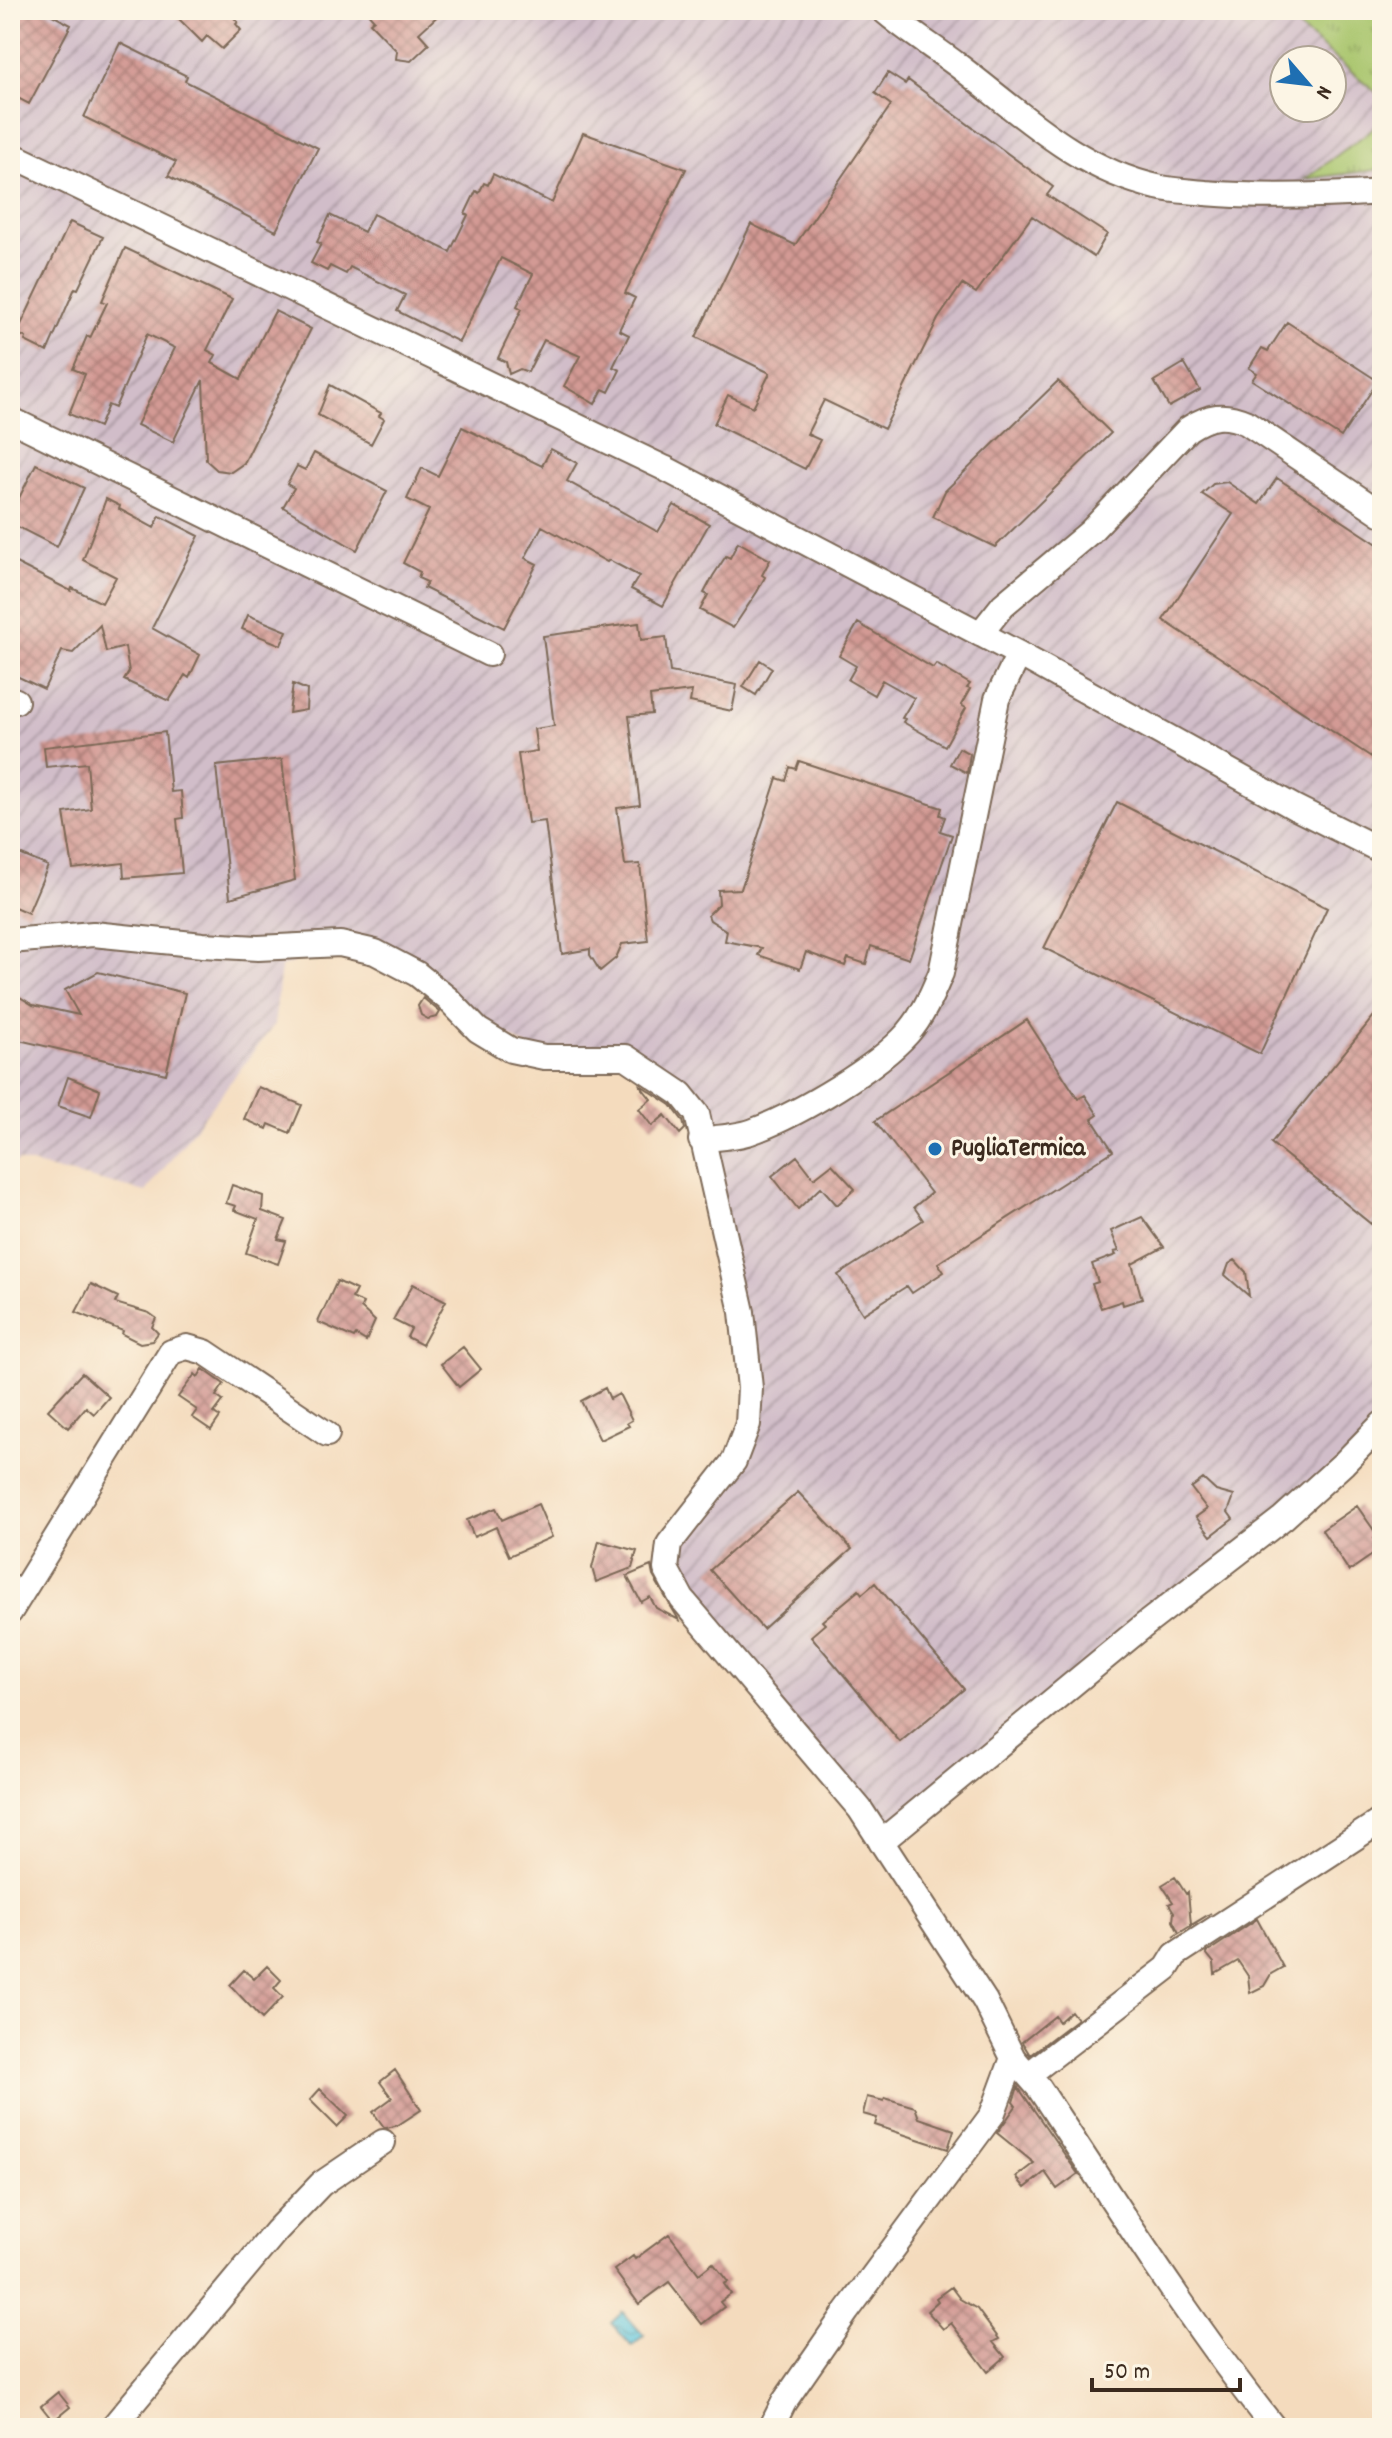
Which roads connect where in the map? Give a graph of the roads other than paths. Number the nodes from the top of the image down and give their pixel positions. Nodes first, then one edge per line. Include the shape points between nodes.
1 (883, 10) edge
2 (10, 154) edge
3 (1382, 192) edge
4 (10, 419) edge
5 (1382, 514) edge
6 (980, 634) junction
7 (489, 654) dead end
8 (1019, 654) junction
9 (1382, 851) edge
10 (10, 941) edge
11 (701, 1140) junction
12 (1382, 1424) edge
13 (327, 1434) dead end
14 (10, 1612) edge
15 (1382, 1820) edge
16 (881, 1842) junction
17 (1020, 2067) junction
18 (383, 2142) dead end
19 (112, 2428) edge
20 (771, 2428) edge
21 (1274, 2428) edge

1 - 3 street via 1056,143 1117,174 1157,188 1235,196
2 - 6 street via 664,468
4 - 7 street
5 - 6 street via 1247,423 1216,415 1188,429 1090,532 1003,605
6 - 8 street
8 - 9 street
8 - 11 street via 997,699 941,973 909,1032 879,1060 755,1131
10 - 11 street via 93,934 244,947 340,944 375,952 417,974 478,1030 511,1050 544,1057 626,1057 685,1098 697,1114
11 - 16 street via 742,1312 748,1424 734,1461 669,1544 666,1569 682,1599 860,1809
12 - 16 street via 1283,1518
13 - 14 street via 205,1352 187,1347 171,1352
15 - 17 street via 1175,1955 1167,1968
16 - 17 street via 985,2001
17 - 20 street via 992,2115 847,2311
17 - 21 street via 1187,2312
18 - 19 street via 312,2193

